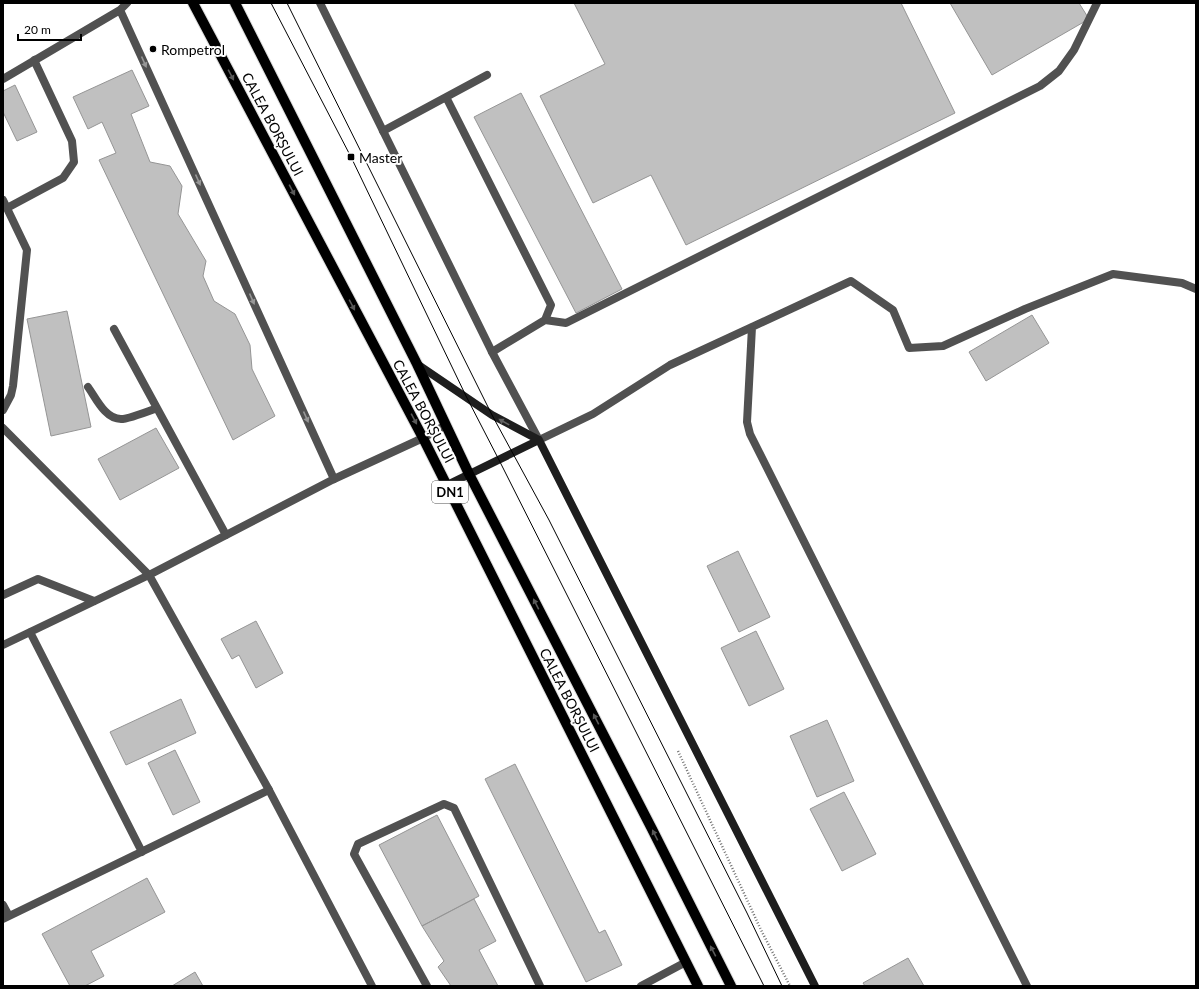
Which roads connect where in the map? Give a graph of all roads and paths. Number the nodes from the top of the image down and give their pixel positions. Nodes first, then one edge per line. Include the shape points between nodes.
1 (127, 3) edge
2 (193, 3) edge
3 (235, 3) edge
4 (320, 3) edge
5 (1097, 3) edge
6 (120, 10) junction
7 (34, 60) junction
8 (487, 75) dead end
9 (3, 77) edge
10 (446, 97) junction
11 (383, 131) junction
12 (3, 200) edge
13 (7, 208) junction
14 (1196, 289) edge
15 (545, 320) junction
16 (752, 327) junction
17 (114, 329) dead end
18 (492, 352) junction
19 (417, 364) junction
20 (88, 386) dead end
21 (157, 408) junction
22 (3, 410) edge
23 (446, 425) junction
24 (3, 428) edge
25 (423, 438) junction
26 (539, 440) junction
27 (469, 474) junction
28 (334, 479) junction
29 (447, 485) junction
30 (226, 535) junction
31 (149, 574) junction
32 (3, 595) edge
33 (94, 601) junction
34 (30, 632) junction
35 (3, 645) edge
36 (677, 751) dead end
37 (269, 790) junction
38 (142, 852) junction
39 (3, 905) edge
40 (6, 918) edge
41 (686, 962) junction
42 (372, 986) edge
43 (427, 986) edge
44 (540, 986) edge
45 (640, 986) edge
46 (698, 986) edge
47 (731, 986) edge
48 (790, 986) edge
49 (815, 986) edge
50 (1027, 986) edge

1 - 6 street
2 -> 25 main road, CALEA BORȘULUI / DN1
3 - 19 main road, CALEA BORȘULUI / DN1
4 - 11 street
5 - 15 street via 1074,50 1059,71 1040,86 566,323
6 - 7 street
6 -> 28 street
7 - 9 street
7 - 13 street via 72,141 74,162 63,178
8 - 10 street
10 - 11 street
10 - 15 street via 551,305
11 - 18 street
12 - 13 street
13 - 22 street via 28,250 13,386
14 - 16 street via 1182,283 1113,274 1025,309 943,346 909,348 893,310 851,281
15 - 18 street
16 - 26 street via 670,365 593,414
16 - 50 street via 747,422 750,434
17 - 21 street
18 - 26 street
19 - 23 main road, CALEA BORȘULUI / DN1
26 -> 19 street via 492,415
20 - 21 street via 105,411 121,419
21 - 30 street
23 - 25 street
23 - 27 main road, CALEA BORȘULUI / DN1
24 - 31 street
25 - 28 street
25 - 29 main road, CALEA BORȘULUI / DN1
26 - 27 street
26 - 49 street
27 - 29 street
47 -> 27 main road, CALEA BORȘULUI / DN1
28 - 30 street
29 - 41 main road, CALEA BORȘULUI / DN1
30 - 31 street
31 - 33 street
31 - 37 street
32 - 33 street via 38,580
33 - 34 street
34 - 35 street
34 - 38 street
36 - 48 path
37 - 38 street
37 - 42 street
38 - 40 street
39 - 40 street
41 - 45 street
41 - 46 main road, CALEA BORȘULUI / DN1
43 - 44 street via 354,854 358,844 444,804 454,808

